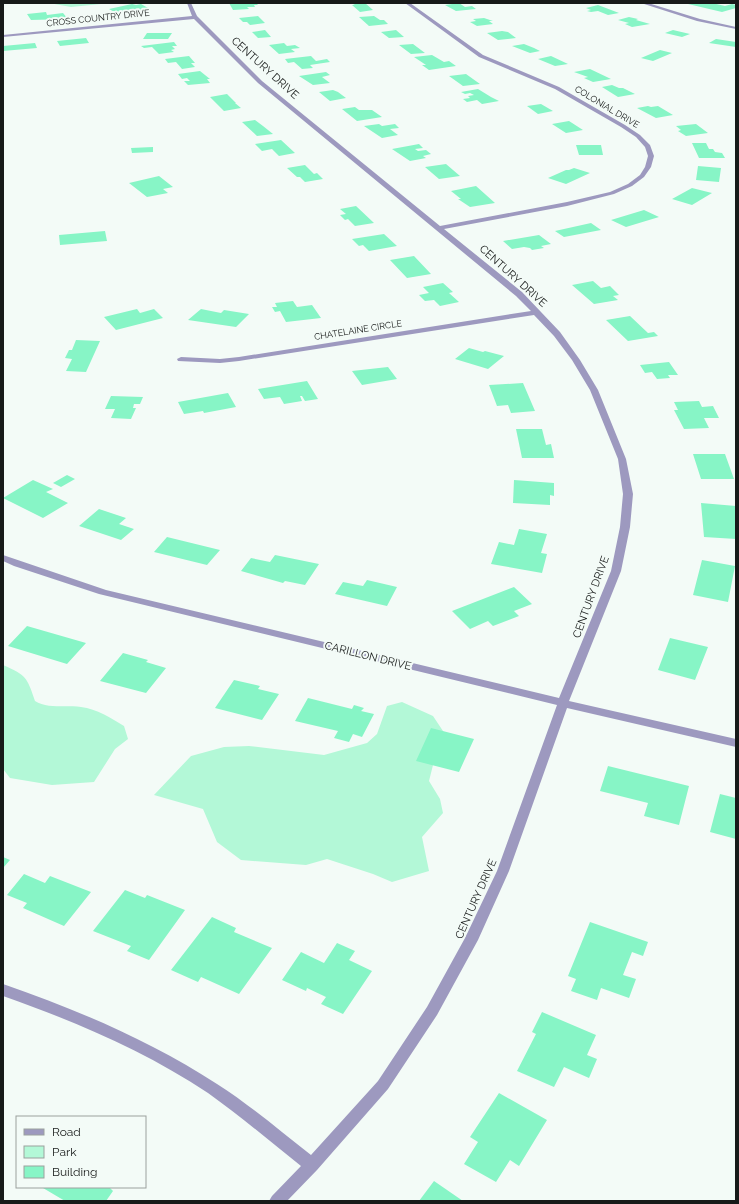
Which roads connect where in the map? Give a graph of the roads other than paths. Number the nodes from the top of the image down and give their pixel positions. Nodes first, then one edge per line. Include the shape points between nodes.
1 (189, 3) edge
2 (407, 3) edge
3 (643, 3) edge
4 (195, 17) junction
5 (736, 28) edge
6 (3, 36) edge
7 (439, 228) junction
8 (537, 312) junction
9 (181, 359) dead end
10 (3, 558) edge
11 (563, 703) junction
12 (736, 743) edge
13 (3, 990) edge
14 (312, 1165) junction
15 (277, 1201) edge

1 - 4 street, CENTURY DRIVE
2 - 7 street, COLONIAL DRIVE via 481,56 558,88 623,126 648,146 651,156 642,176 612,193
3 - 5 street
4 - 6 street, CROSS COUNTRY DRIVE
4 - 7 street, CENTURY DRIVE via 260,82
7 - 8 street, CENTURY DRIVE
8 - 9 street, CHATELAINE CIRCLE via 239,359
8 - 11 street, CENTURY DRIVE via 557,334 594,390 622,459 628,494 625,527 616,571
10 - 11 street, CARILLON DRIVE via 103,592
11 - 12 street, CARILLON DRIVE
11 - 14 street, CENTURY DRIVE via 502,871 471,940 432,1011 383,1085
13 - 14 street via 110,1032 174,1065 238,1107
14 - 15 street, CENTURY DRIVE

